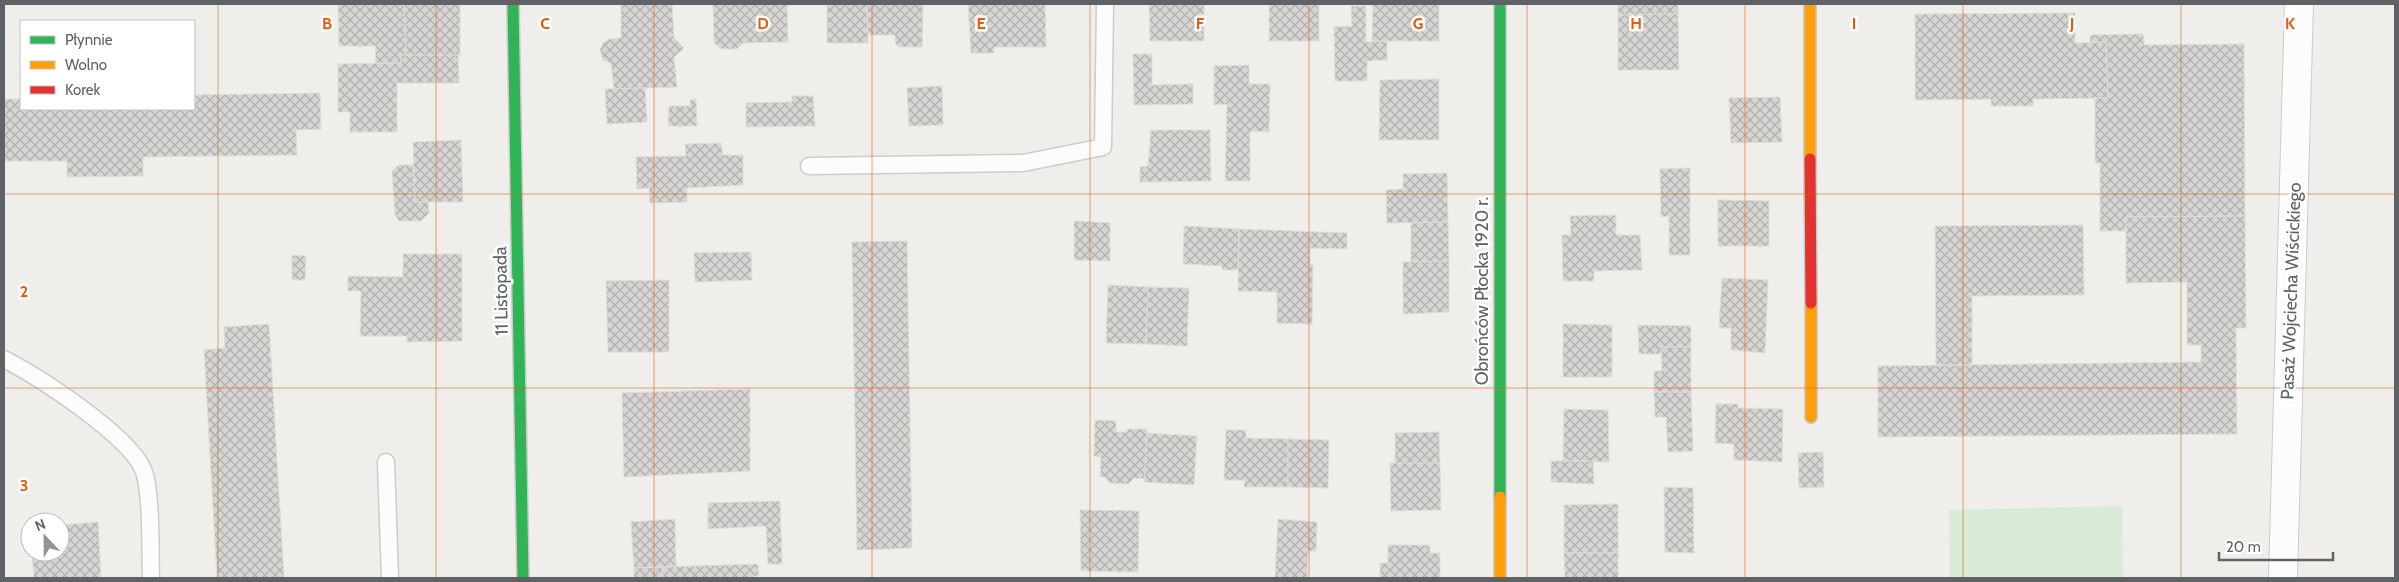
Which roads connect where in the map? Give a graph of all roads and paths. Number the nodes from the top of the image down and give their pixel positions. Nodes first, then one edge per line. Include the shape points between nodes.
1 (513, 4) edge
2 (1105, 4) edge
3 (1500, 4) edge
4 (1810, 4) edge
5 (2300, 4) edge
6 (808, 166) dead end
7 (4, 359) edge
8 (1811, 417) dead end
9 (386, 462) dead end
10 (151, 578) edge
11 (390, 578) edge
12 (523, 578) edge
13 (1500, 578) edge
14 (2283, 578) edge

1 - 12 street, 11 Listopada
2 - 6 lane via 1103,147 1024,163
3 - 13 street, Obrońców Płocka 1920 r.
4 - 8 street
5 - 14 street, Pasaż Wojciecha Wiścickiego
7 - 10 lane via 70,399 129,448 143,468 148,490
9 - 11 lane

